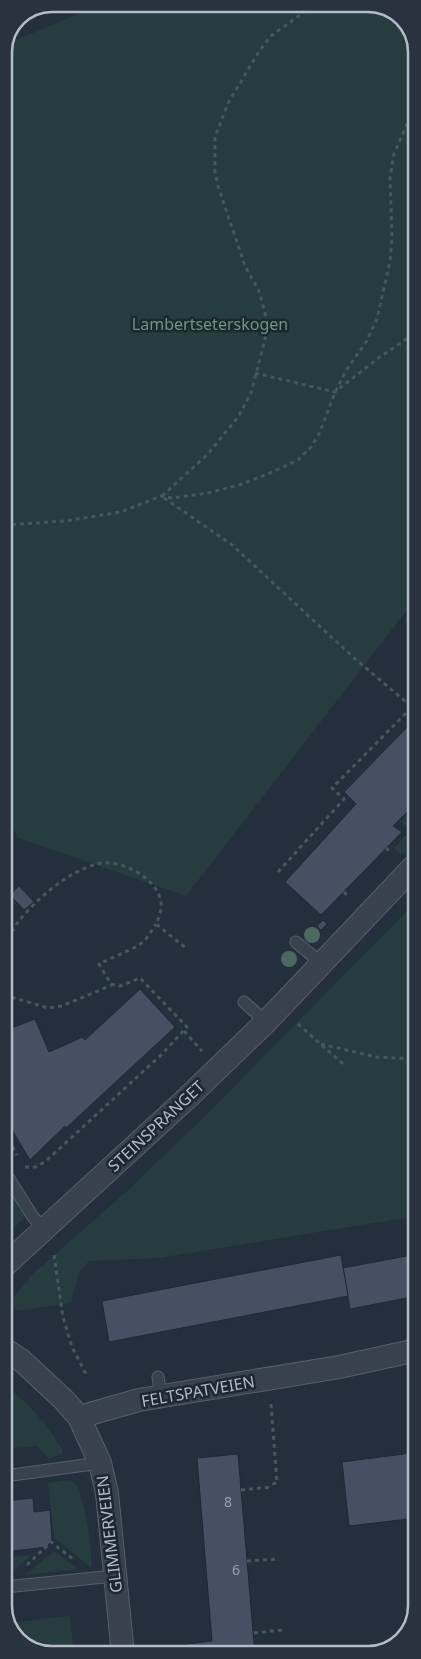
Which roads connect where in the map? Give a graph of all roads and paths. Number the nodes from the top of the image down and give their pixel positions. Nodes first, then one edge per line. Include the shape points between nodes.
1 (303, 13) edge
2 (408, 123) edge
3 (408, 337) edge
4 (256, 373) junction
5 (335, 392) junction
6 (161, 496) junction
7 (12, 524) edge
8 (408, 704) edge
9 (408, 711) edge
10 (278, 872) dead end
11 (408, 873) edge
12 (344, 892) dead end
13 (349, 897) dead end
14 (156, 924) junction
15 (12, 932) edge
16 (296, 942) dead end
17 (186, 948) dead end
18 (322, 964) junction
19 (112, 984) junction
20 (12, 997) edge
21 (244, 1002) dead end
22 (266, 1022) junction
23 (298, 1024) dead end
24 (184, 1031) junction
25 (321, 1044) junction
26 (206, 1055) dead end
27 (408, 1059) edge
28 (343, 1064) dead end
29 (12, 1146) edge
30 (12, 1184) edge
31 (44, 1229) junction
32 (54, 1252) dead end
33 (12, 1259) edge
34 (408, 1352) edge
35 (12, 1354) edge
36 (87, 1376) dead end
37 (270, 1401) dead end
38 (79, 1417) junction
39 (100, 1463) junction
40 (12, 1475) edge
41 (242, 1490) dead end
42 (51, 1542) dead end
43 (277, 1559) dead end
44 (73, 1560) dead end
45 (247, 1561) dead end
46 (114, 1576) junction
47 (12, 1586) edge
48 (284, 1630) dead end
49 (254, 1632) dead end
50 (122, 1646) edge

1 - 4 path via 271,36 260,50 228,103 215,137 218,186 266,317 265,339
2 - 5 path via 394,154 390,177 392,239 382,300 366,342
3 - 5 path
4 - 5 path
4 - 6 path via 251,393 238,417 208,454
5 - 6 path via 320,432 298,460 247,482 208,494
6 - 7 path via 121,512 65,521
6 - 8 path via 231,544
9 - 10 path via 332,788 344,799
11 - 18 street, STEINSPRANGET
12 - 13 path
14 - 15 path via 162,908 160,896 150,882 137,872 107,862 84,868 67,878 36,902
14 - 17 path
14 - 19 path via 138,946 100,964
16 - 18 lane
18 - 22 street, STEINSPRANGET
19 - 20 path via 62,1006 48,1008
19 - 24 path via 120,986 140,978 187,1028
21 - 22 lane
22 - 31 street, STEINSPRANGET
23 - 25 path
24 - 26 path
24 - 29 path via 46,1161 26,1168
25 - 27 path via 376,1057
25 - 28 path
30 - 31 lane
31 - 33 street, STEINSPRANGET
32 - 36 path via 63,1317 72,1348
34 - 38 street, FELTSPATVEIEN via 339,1367 159,1386 139,1400
35 - 38 street
37 - 41 path via 277,1483
38 - 39 street, GLIMMERVEIEN
39 - 40 lane
39 - 46 street, GLIMMERVEIEN via 107,1493
42 - 44 path
43 - 45 path
46 - 47 lane
46 - 50 street, GLIMMERVEIEN
48 - 49 path

